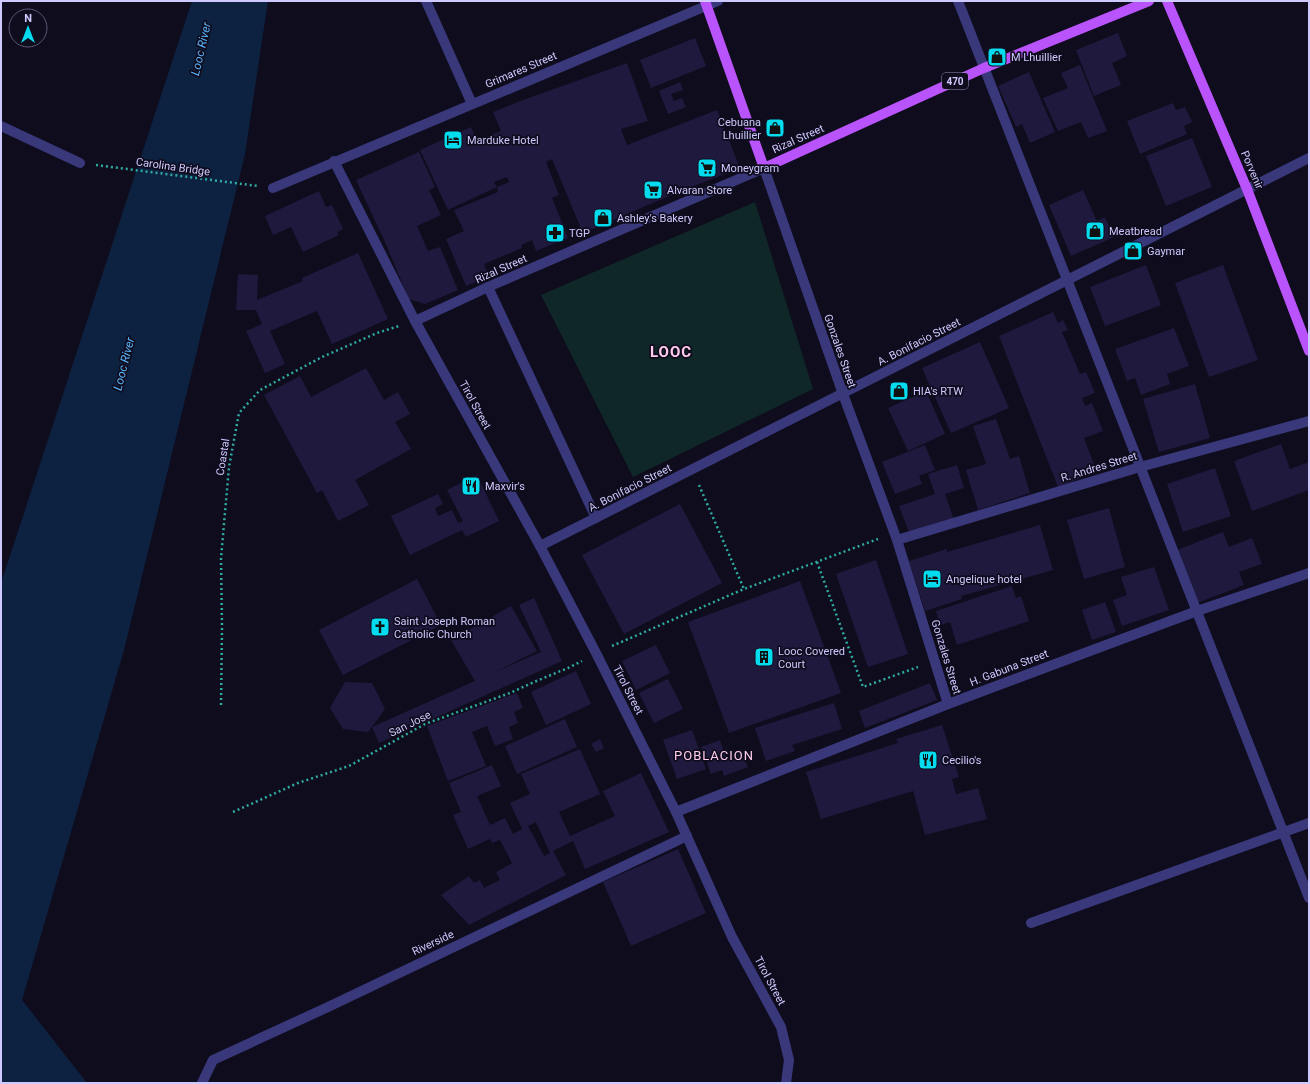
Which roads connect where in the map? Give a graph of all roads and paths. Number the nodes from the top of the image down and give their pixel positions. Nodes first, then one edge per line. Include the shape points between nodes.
1 (426, 1) edge
2 (718, 1) edge
3 (958, 1) edge
4 (1149, 1) edge
5 (1167, 1) edge
6 (705, 3) edge
7 (984, 68) junction
8 (472, 104) junction
9 (1, 126) edge
10 (1309, 158) edge
11 (334, 161) junction
12 (80, 163) dead end
13 (117, 167) dead end
14 (764, 168) junction
15 (273, 188) joint
16 (1248, 189) junction
17 (1068, 280) junction
18 (488, 287) junction
19 (415, 321) junction
20 (1309, 351) edge
21 (842, 394) junction
22 (1309, 421) edge
23 (1140, 467) junction
24 (692, 470) junction
25 (596, 518) junction
26 (896, 537) junction
27 (540, 546) junction
28 (816, 562) junction
29 (1309, 573) edge
30 (744, 590) junction
31 (1197, 611) junction
32 (596, 653) junction
33 (935, 661) junction
34 (948, 704) junction
35 (221, 705) dead end
36 (233, 812) dead end
37 (676, 812) junction
38 (1309, 823) edge
39 (1284, 833) junction
40 (687, 836) junction
41 (1309, 898) edge
42 (1031, 923) dead end
43 (202, 1083) edge
44 (786, 1083) edge

1 - 8 street
2 - 6 street, Grimares Street
3 - 7 street
4 - 7 main road, Rizal Street / 470
5 - 16 main road, Porvenir
6 - 8 street, Grimares Street
6 - 14 main road, Gonzales Street
7 - 14 main road, Rizal Street / 470
7 - 17 street
8 - 11 street, Grimares Street
9 - 12 street
10 - 16 street, A. Bonifacio Street
11 - 15 street, Grimares Street
11 - 19 street, Tirol Street
13 - 15 path, Carolina Bridge
14 - 18 street, Rizal Street
14 - 21 street, Gonzales Street
16 - 17 street, A. Bonifacio Street
16 - 20 main road, Porvenir
17 - 21 street, A. Bonifacio Street
17 - 23 street
18 - 19 street, Rizal Street
18 - 25 street
19 - 27 street, Tirol Street
19 - 35 path, Coastal via 377,333 322,357 260,390 239,413 229,466 221,558
21 - 24 street, A. Bonifacio Street
21 - 26 street, Gonzales Street
22 - 23 street, R. Andres Street
23 - 26 street, R. Andres Street
23 - 31 street
24 - 25 street, A. Bonifacio Street
24 - 30 path
25 - 27 street, A. Bonifacio Street
26 - 28 path, San Jose
26 - 33 street, Gonzales Street
27 - 32 street, Tirol Street
28 - 30 path, San Jose
28 - 33 path via 863,687
29 - 31 street, H. Gabuna Street
30 - 32 path, San Jose
31 - 34 street, H. Gabuna Street
31 - 39 street
32 - 36 path, San Jose via 510,693 425,724 349,766 298,783
32 - 37 street, Tirol Street
33 - 34 street, Gonzales Street
34 - 37 street, H. Gabuna Street
37 - 40 street, Tirol Street
38 - 39 street
39 - 41 street
39 - 42 street
40 - 43 street, Riverside via 213,1060
40 - 44 street, Tirol Street via 732,937 781,1027 789,1060

